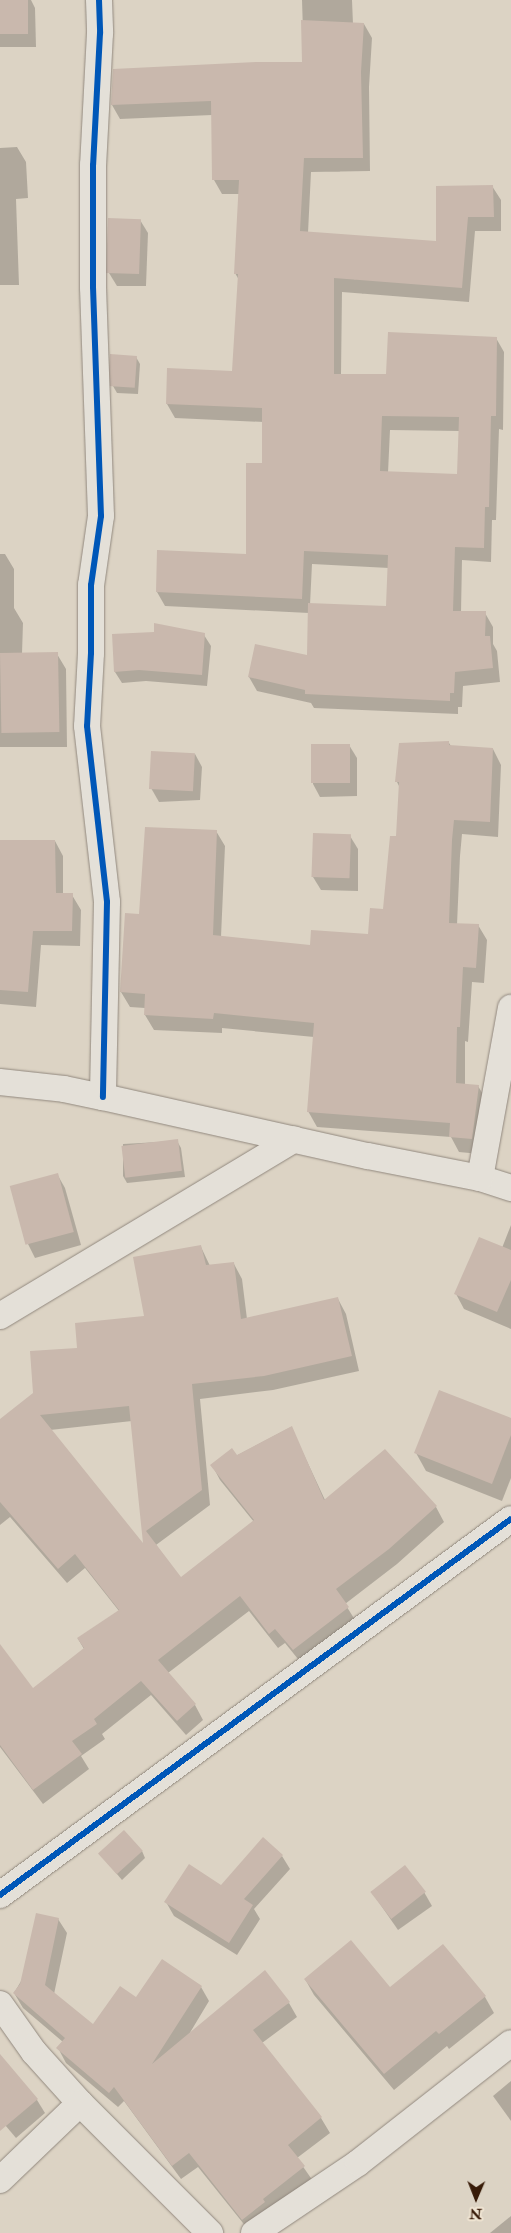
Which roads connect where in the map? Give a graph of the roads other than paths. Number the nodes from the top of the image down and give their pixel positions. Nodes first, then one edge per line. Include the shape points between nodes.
1 (99, 0) edge
2 (511, 1008) edge
3 (0, 1082) edge
4 (103, 1097) junction
5 (294, 1139) junction
6 (480, 1178) junction
7 (511, 1188) edge
8 (0, 1316) edge
9 (511, 1519) edge
10 (0, 1895) edge
11 (0, 2004) edge
12 (511, 2043) edge
13 (80, 2103) junction
14 (0, 2180) edge
15 (210, 2233) edge
16 (254, 2233) edge

1 - 4 street via 93,165 101,516 90,586 87,726 107,902
2 - 6 street
3 - 4 street
4 - 5 street
5 - 6 street
5 - 8 street
6 - 7 street
9 - 10 street
11 - 13 street via 34,2052
12 - 16 street via 358,2163
13 - 14 street
13 - 15 street

